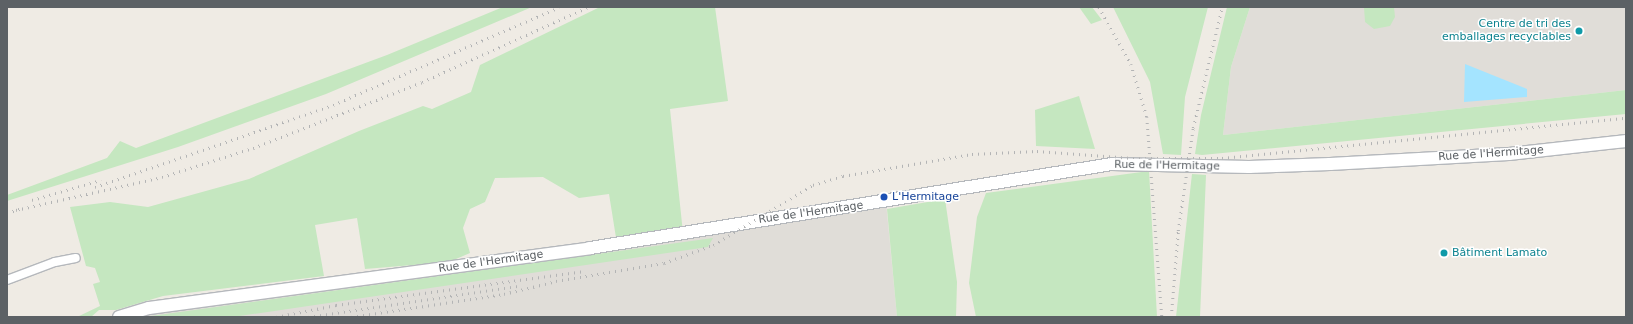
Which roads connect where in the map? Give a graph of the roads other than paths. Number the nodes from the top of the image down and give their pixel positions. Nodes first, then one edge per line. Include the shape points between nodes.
1 (1626, 141) edge
2 (76, 258) dead end
3 (7, 280) edge
4 (119, 317) edge

1 - 4 street, Rue de l'Hermitage via 1509,154 1249,167 1112,164 590,248 149,308
2 - 3 street via 55,262

